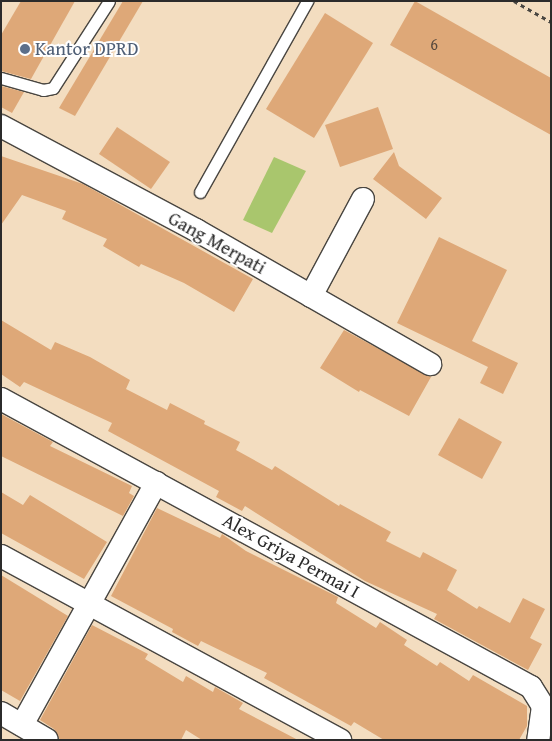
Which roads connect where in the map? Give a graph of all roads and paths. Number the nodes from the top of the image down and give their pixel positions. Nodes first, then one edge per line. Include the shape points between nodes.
1 (108, 1) edge
2 (307, 1) edge
3 (514, 1) edge
4 (551, 22) edge
5 (1, 78) edge
6 (1, 126) edge
7 (200, 192) dead end
8 (362, 199) dead end
9 (311, 296) junction
10 (430, 364) dead end
11 (1, 399) edge
12 (156, 483) junction
13 (1, 556) edge
14 (88, 604) junction
15 (1, 713) edge
16 (22, 726) junction
17 (47, 740) edge
18 (340, 740) edge
19 (538, 740) edge

1 - 5 lane via 53,88 42,90
2 - 7 lane
3 - 4 path
6 - 9 street, Gang Merpati via 196,230
8 - 9 street
9 - 10 street, Gang Merpati
11 - 12 street, Alex Griya Permai I
12 - 14 street
12 - 19 street, Alex Griya Permai I via 531,687 543,706
13 - 14 street
14 - 16 street
14 - 18 street
15 - 16 street
16 - 17 street

